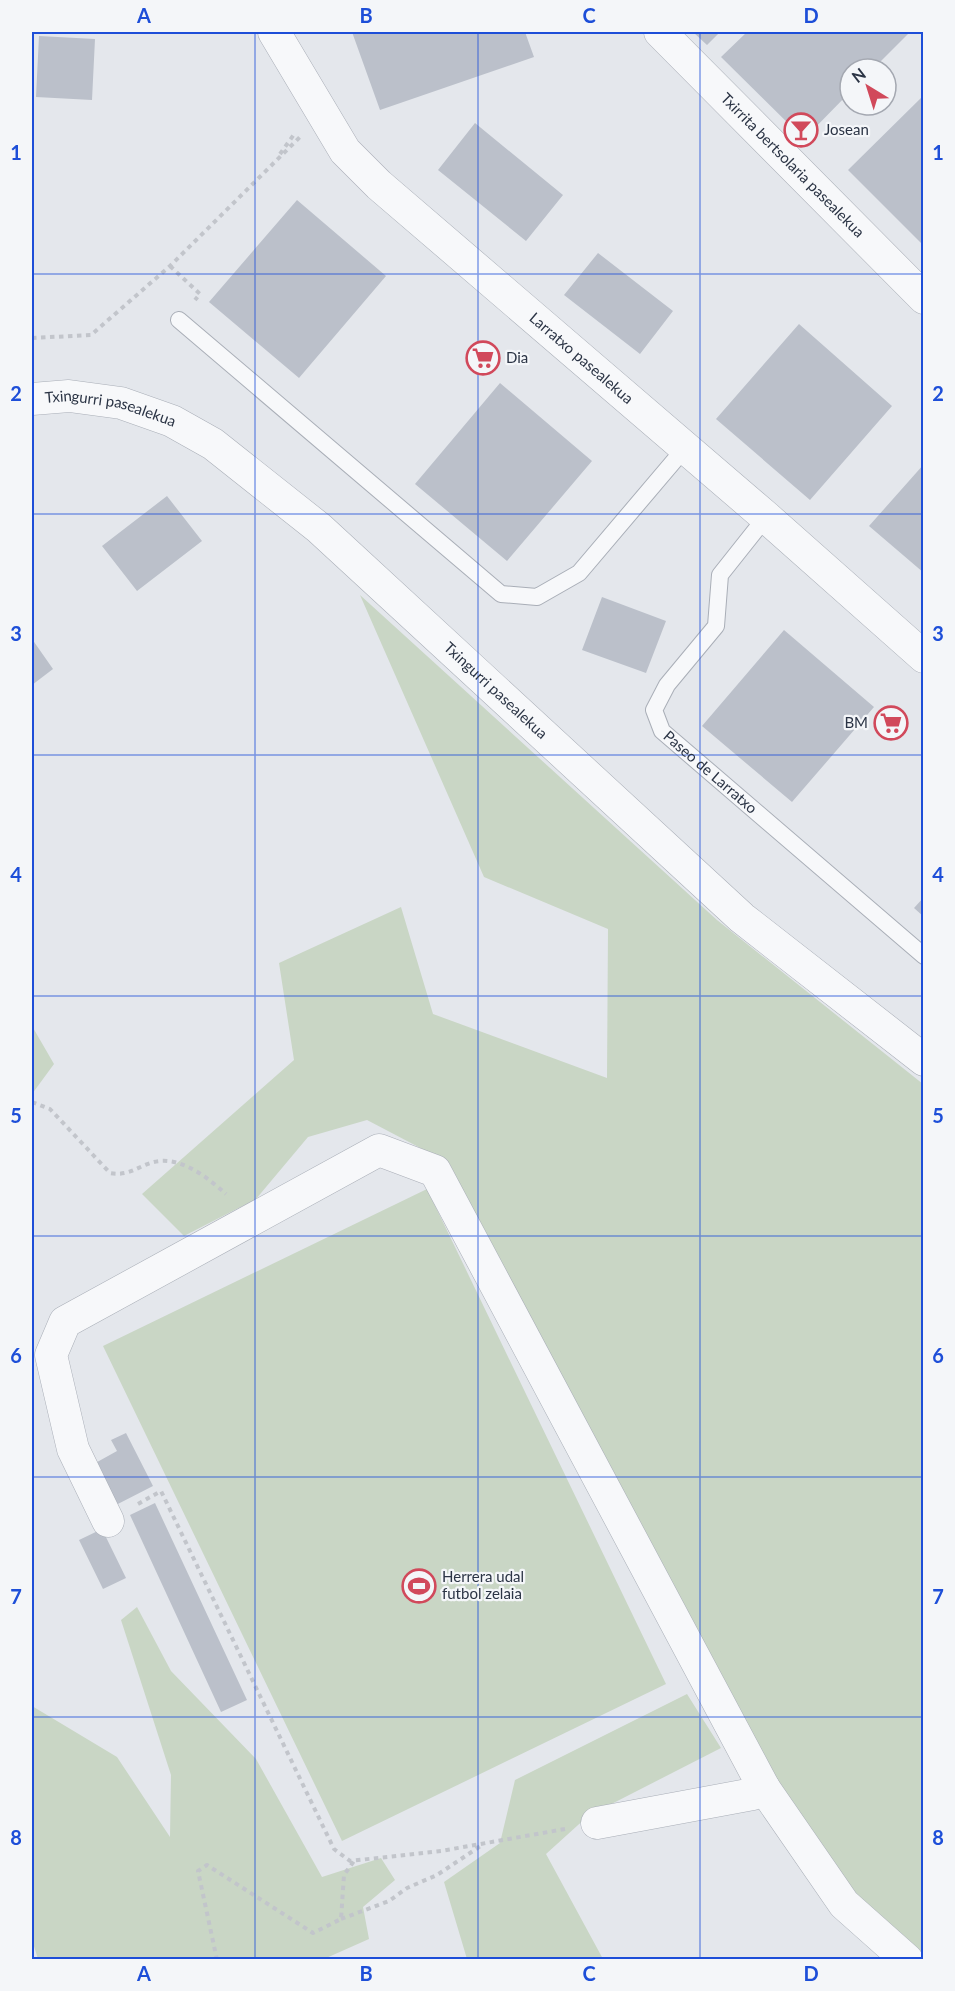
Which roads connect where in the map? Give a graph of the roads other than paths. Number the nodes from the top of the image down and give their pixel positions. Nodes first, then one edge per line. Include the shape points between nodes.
1 (274, 32) edge
2 (660, 32) edge
3 (924, 298) edge
4 (178, 320) road end
5 (32, 399) edge
6 (685, 448) junction
7 (766, 517) junction
8 (924, 657) edge
9 (924, 956) edge
10 (924, 1060) edge
11 (108, 1521) road end
12 (764, 1788) junction
13 (597, 1823) road end
14 (907, 1959) edge

1 - 6 street, Larratxo pasealekua via 345,152
2 - 3 street, Txirrita bertsolaria pasealekua
4 - 6 lane via 501,594 537,597 579,573
5 - 10 street, Txingurri pasealekua via 69,396 121,403 172,421 213,444 319,528 742,918
6 - 7 street, Larratxo pasealekua
7 - 8 street, Larratxo pasealekua
7 - 9 lane, Paseo de Larratxo via 720,574 716,626 667,685 654,710 662,731
11 - 12 street via 73,1449 51,1355 65,1322 379,1150 435,1171
12 - 13 street via 753,1794
12 - 14 street via 844,1904

